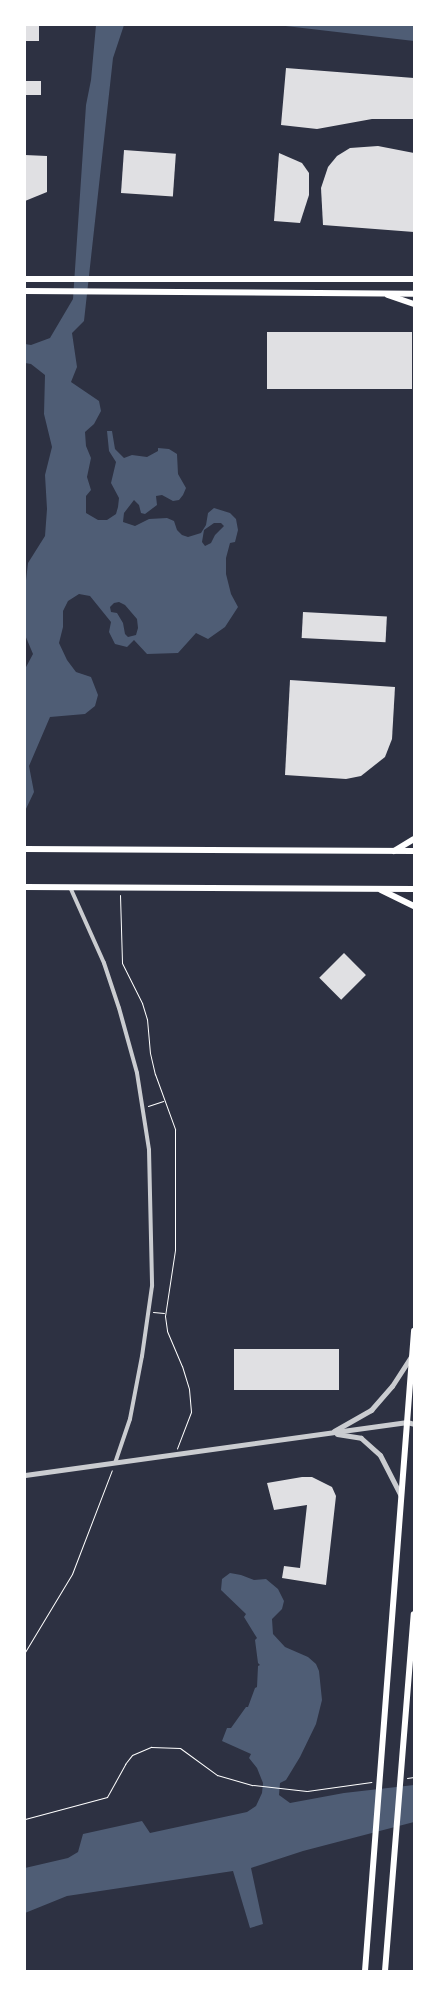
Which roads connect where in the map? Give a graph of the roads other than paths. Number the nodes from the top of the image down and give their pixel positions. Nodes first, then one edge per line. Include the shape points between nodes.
1 (25, 279) edge
2 (413, 279) edge
3 (25, 291) edge
4 (383, 293) junction
5 (414, 294) edge
6 (414, 304) edge
7 (414, 839) edge
8 (25, 850) edge
9 (394, 851) junction
10 (414, 851) edge
11 (25, 887) edge
12 (70, 887) junction
13 (378, 888) junction
14 (414, 888) edge
15 (414, 906) edge
16 (414, 1332) edge
17 (412, 1355) junction
18 (410, 1423) edge
19 (332, 1433) junction
20 (115, 1463) junction
21 (25, 1475) edge
22 (401, 1496) junction
23 (414, 1614) edge
24 (365, 1971) edge
25 (385, 1971) edge

1 - 2 main road
3 - 4 main road
4 - 5 main road
4 - 6 main road
7 - 9 main road
8 - 9 main road
9 - 10 main road
11 - 12 main road
12 - 13 main road
12 - 20 street via 104,963 137,1073 149,1150 152,1286 130,1419
13 - 14 main road
13 - 15 main road
16 - 17 main road
17 - 18 main road
17 - 19 street via 371,1410
18 - 19 street
18 - 22 main road
19 - 20 street
19 - 22 street via 361,1438 380,1455
20 - 21 street
22 - 24 main road
23 - 25 main road

